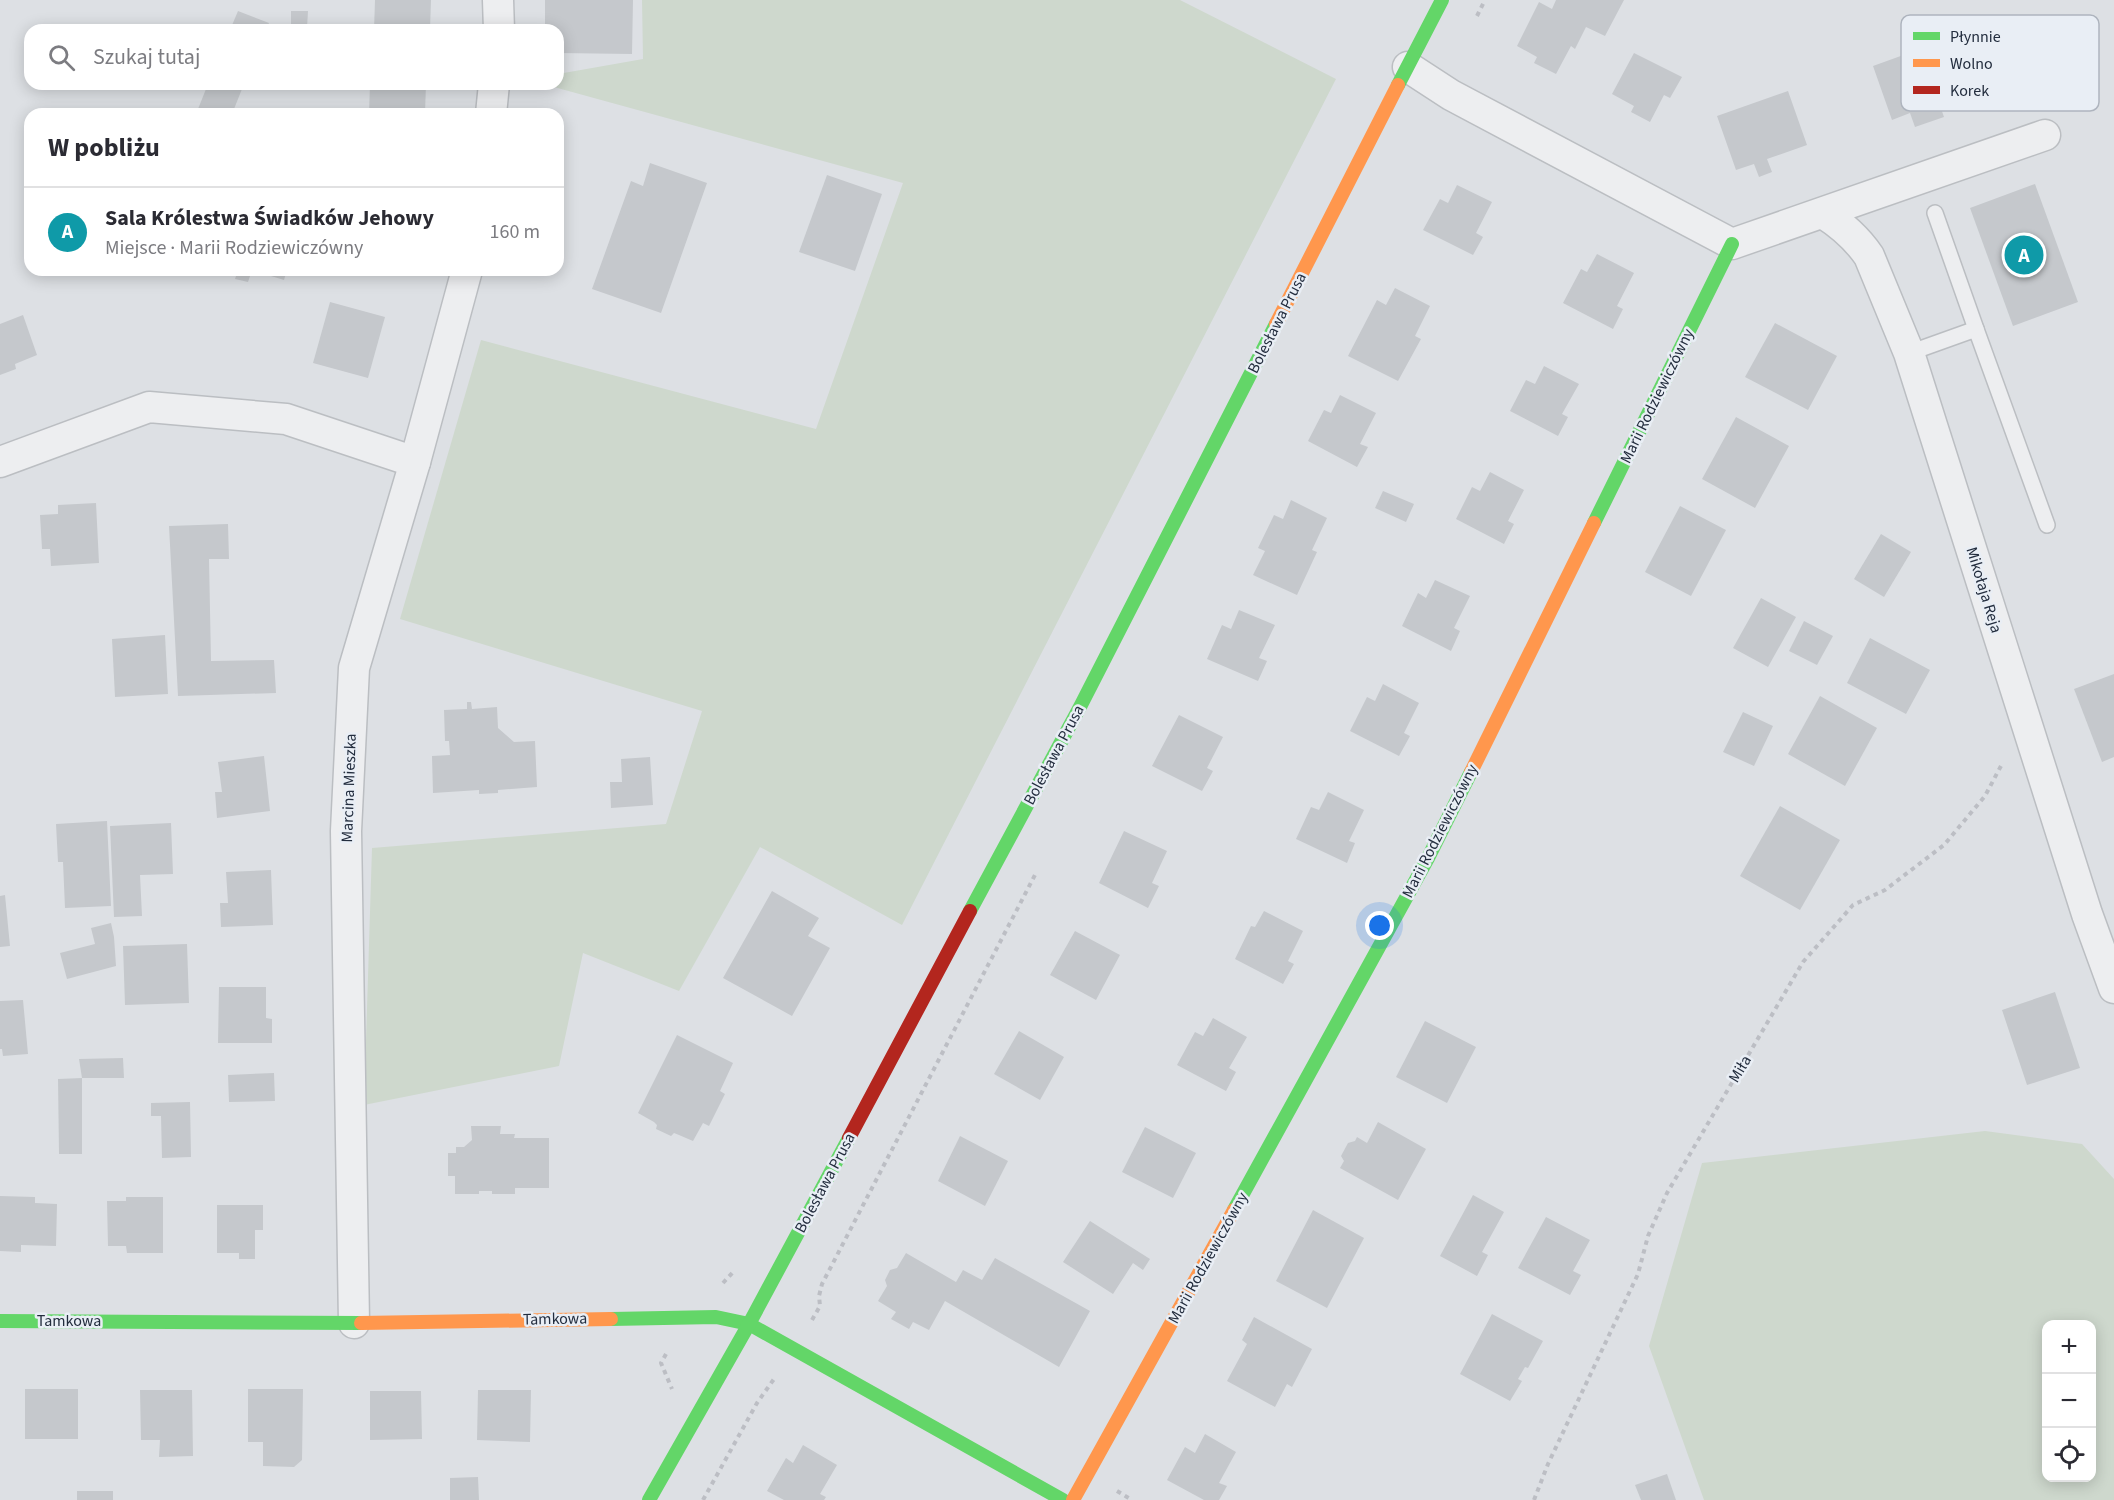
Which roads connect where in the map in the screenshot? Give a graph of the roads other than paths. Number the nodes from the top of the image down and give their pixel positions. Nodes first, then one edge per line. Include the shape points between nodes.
1 (498, 0) edge
2 (1442, 0) edge
3 (499, 24) edge
4 (1408, 67) junction
5 (493, 90) edge
6 (492, 108) edge
7 (2045, 135) dead end
8 (1823, 213) junction
9 (1935, 213) dead end
10 (1732, 244) junction
11 (465, 276) edge
12 (1976, 329) junction
13 (1910, 353) junction
14 (0, 462) edge
15 (415, 462) junction
16 (2046, 525) dead end
17 (2114, 988) edge
18 (0, 1321) edge
19 (354, 1323) junction
20 (749, 1324) junction
21 (649, 1500) edge
22 (1064, 1500) edge
23 (1073, 1500) edge

1 - 3 street
2 - 4 street, Bolesława Prusa
4 - 10 street via 1451,95
4 - 20 street, Bolesława Prusa via 1081,705
5 - 6 street
7 - 8 street
8 - 10 street
8 - 13 street, Mikołaja Reja via 1844,227 1869,256
9 - 12 lane
10 - 23 street, Marii Rodziewiczówny via 1428,858
11 - 15 street, Marcina Mieszka
12 - 13 lane
12 - 16 lane
13 - 17 street, Mikołaja Reja via 2087,914
14 - 15 street via 149,407 286,419
15 - 19 street, Marcina Mieszka via 354,668 346,831
18 - 19 street, Tamkowa
19 - 20 street, Tamkowa via 716,1317
20 - 21 street, Bolesława Prusa
20 - 22 street, Tamkowa

